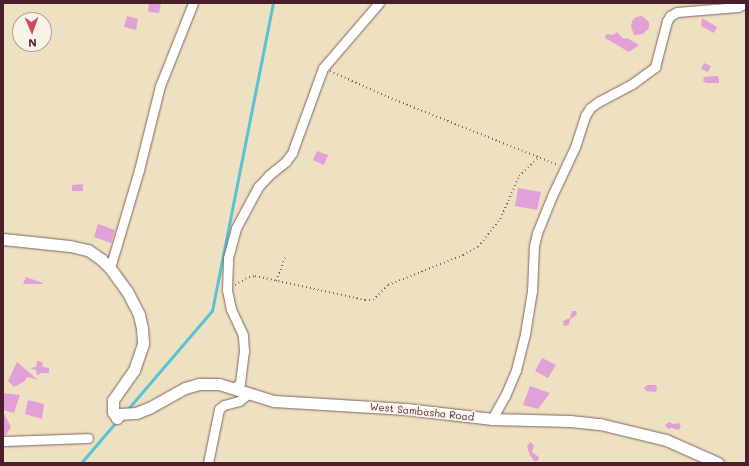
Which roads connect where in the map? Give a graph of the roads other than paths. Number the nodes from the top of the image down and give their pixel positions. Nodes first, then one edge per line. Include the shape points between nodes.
1 (193, 3) edge
2 (379, 3) edge
3 (746, 3) edge
4 (3, 239) edge
5 (110, 268) junction
6 (234, 388) junction
7 (248, 394) junction
8 (492, 419) junction
9 (88, 438) dead end
10 (3, 441) edge
11 (208, 463) edge
12 (718, 463) edge

1 - 5 street via 160,86 140,170
2 - 6 street via 323,68 292,153 258,187 238,221 228,258 227,290 231,308 243,335 240,383
3 - 8 street via 738,7 677,12 670,16 655,67 632,84 598,102 585,116 575,147 537,233 525,334 506,396
4 - 5 street via 88,250
5 - 6 street, West Sambasha Road via 127,291 139,315 143,344 134,370 113,400 113,412 117,418 120,414 149,408 175,393 199,384 219,384
6 - 7 street, West Sambasha Road
7 - 8 street, West Sambasha Road via 274,401 406,408
7 - 11 street via 219,410
8 - 12 street, West Sambasha Road via 570,421 612,427 666,440
9 - 10 street

